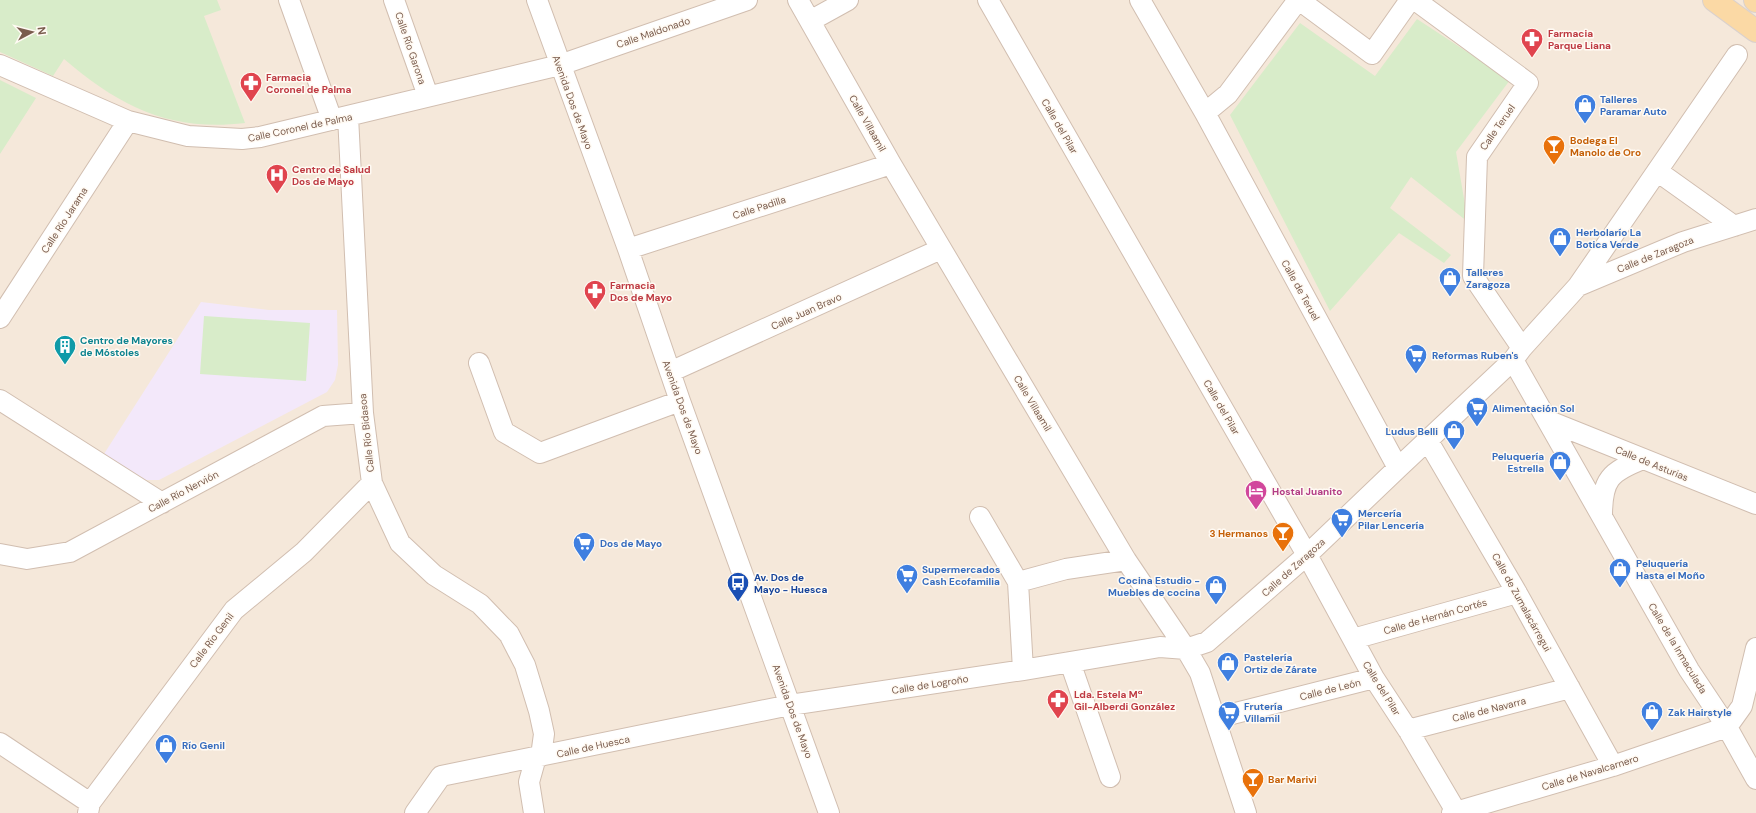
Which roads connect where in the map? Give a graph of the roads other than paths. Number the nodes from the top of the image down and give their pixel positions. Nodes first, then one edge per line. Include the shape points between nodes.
1 (289, 0) edge
2 (394, 0) edge
3 (537, 0) edge
4 (747, 0) edge
5 (798, 0) edge
6 (848, 0) edge
7 (988, 0) edge
8 (1140, 0) edge
9 (1298, 0) edge
10 (1410, 0) edge
11 (1415, 0) edge
12 (1714, 0) edge
13 (810, 21) junction
14 (1756, 31) edge
15 (1737, 55) dead end
16 (0, 65) edge
17 (560, 65) junction
18 (428, 96) junction
19 (1205, 113) junction
20 (340, 118) junction
21 (128, 121) junction
22 (891, 164) junction
23 (1657, 171) junction
24 (1756, 219) edge
25 (1734, 226) junction
26 (941, 249) junction
27 (628, 250) junction
28 (1578, 286) junction
29 (0, 318) edge
30 (1518, 354) junction
31 (479, 363) dead end
32 (670, 372) junction
33 (0, 400) edge
34 (680, 402) junction
35 (363, 413) junction
36 (1549, 422) junction
37 (1428, 441) junction
38 (1643, 459) junction
39 (1398, 468) junction
40 (372, 483) junction
41 (162, 503) junction
42 (1756, 504) edge
43 (1602, 516) junction
44 (980, 517) dead end
45 (0, 554) edge
46 (1307, 555) junction
47 (1126, 560) junction
48 (1018, 582) junction
49 (1517, 593) junction
50 (1352, 639) junction
51 (1756, 648) edge
52 (1186, 649) junction
53 (1070, 662) junction
54 (1023, 670) junction
55 (1374, 678) junction
56 (1570, 688) junction
57 (790, 705) junction
58 (1216, 718) junction
59 (1727, 727) junction
60 (1408, 730) junction
61 (0, 743) edge
62 (538, 757) junction
63 (1613, 766) junction
64 (1110, 777) dead end
65 (1756, 779) edge
66 (89, 808) edge
67 (415, 813) edge
68 (534, 813) edge
69 (829, 813) edge
70 (1246, 813) edge
71 (1455, 813) edge

1 - 20 street, Calle Río Bidasoa
2 - 18 street, Calle Río Garona
3 - 17 street, Avenida Dos de Mayo
4 - 17 street, Calle Maldonado
5 - 13 street, Calle Villaamil
6 - 13 street
7 - 46 street, Calle del Pilar
8 - 19 street, Calle de Teruel
9 - 10 street via 1372,54
9 - 19 street via 1228,94
11 - 30 street, Calle Teruel via 1528,83 1477,156 1473,276
12 - 14 main road
13 - 22 street, Calle Villaamil
15 - 23 street, Calle de Zaragoza
16 - 21 street, Calle Coronel de Palma
17 - 18 street, Calle Coronel de Palma
17 - 27 street, Avenida Dos de Mayo
18 - 20 street, Calle Coronel de Palma
19 - 39 street, Calle de Teruel
20 - 21 street, Calle Coronel de Palma via 242,139 188,136
20 - 35 street, Calle Río Bidasoa
21 - 29 street, Calle Río Jarama
22 - 26 street, Calle Villaamil
22 - 27 street, Calle Padilla
23 - 25 street
23 - 28 street, Calle de Zaragoza
24 - 25 street, Calle de Zaragoza
25 - 28 street, Calle de Zaragoza via 1684,242
26 - 32 street, Calle Juan Bravo
26 - 47 street, Calle Villaamil
27 - 32 street, Avenida Dos de Mayo
28 - 30 street, Calle de Zaragoza
30 - 36 street, Calle de la Inmaculada
30 - 37 street, Calle de Zaragoza
31 - 34 street via 504,432 540,453
32 - 34 street, Avenida Dos de Mayo
33 - 41 street
34 - 57 street, Avenida Dos de Mayo
35 - 40 street, Calle Río Bidasoa
35 - 41 street, Calle Río Nervión via 323,416
36 - 38 street, Calle de Asturias
36 - 43 street, Calle de la Inmaculada
37 - 39 street, Calle de Zaragoza
37 - 49 street, Calle de Zumalacárregui
38 - 42 street, Calle de Asturias
38 - 43 street via 1622,467 1607,482 1602,497
39 - 46 street, Calle de Zaragoza
40 - 62 street, Calle Río Bidasoa via 400,542 434,575 480,604 509,634 525,665 539,711 544,734
40 - 66 street, Calle Río Genil via 304,552 234,610
41 - 45 street, Calle Río Nervión via 70,552 28,559
43 - 59 street, Calle de la Inmaculada via 1689,670
44 - 48 street
46 - 50 street, Calle del Pilar
46 - 52 street, Calle de Zaragoza via 1207,642
47 - 48 street via 1066,569
47 - 52 street, Calle Villaamil
48 - 54 street
49 - 50 street, Calle de Hernán Cortés
49 - 56 street, Calle de Zumalacárregui
50 - 55 street, Calle del Pilar
51 - 59 street via 1742,706
52 - 53 street, Calle de Logroño via 1160,647
52 - 58 street, Calle Villaamil via 1200,673
53 - 54 street, Calle de Logroño
53 - 64 street
54 - 57 street, Calle de Logroño
55 - 58 street, Calle de León
55 - 60 street, Calle del Pilar
56 - 60 street, Calle de Navarra
56 - 63 street, Calle de Zumalacárregui
57 - 62 street, Calle de Huesca
57 - 69 street, Avenida Dos de Mayo
58 - 70 street, Calle Villaamil
59 - 63 street, Calle de Navalcarnero
59 - 65 street, Calle de la Inmaculada
60 - 71 street, Calle del Pilar
61 - 66 street, Calle Río Genil
62 - 67 street, Calle de Huesca via 441,776
62 - 68 street, Calle Río Bidasoa via 529,782
63 - 71 street, Calle de Navalcarnero

